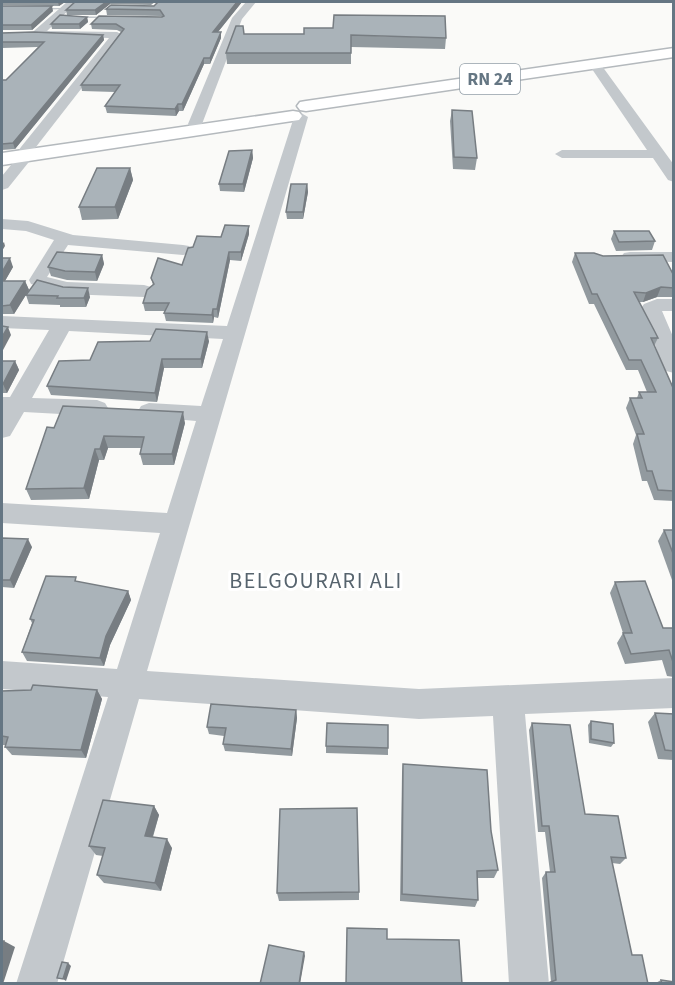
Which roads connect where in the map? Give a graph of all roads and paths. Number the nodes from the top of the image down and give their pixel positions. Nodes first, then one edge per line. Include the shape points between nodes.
1 (251, 2) edge
2 (32, 9) edge
3 (63, 9) edge
4 (104, 12) edge
5 (98, 18) junction
6 (119, 18) edge
7 (92, 23) edge
8 (674, 52) edge
9 (674, 57) edge
10 (598, 69) junction
11 (299, 112) junction
12 (195, 124) junction
13 (26, 152) junction
14 (562, 154) dead end
15 (657, 154) junction
16 (2, 158) edge
17 (674, 177) edge
18 (2, 185) edge
19 (2, 224) edge
20 (64, 238) junction
21 (183, 250) dead end
22 (674, 257) edge
23 (610, 258) edge
24 (144, 291) edge
25 (674, 305) edge
26 (2, 322) edge
27 (62, 325) junction
28 (235, 333) junction
29 (674, 366) edge
30 (9, 404) edge
31 (210, 414) junction
32 (2, 430) edge
33 (2, 513) edge
34 (176, 524) junction
35 (2, 675) edge
36 (128, 684) junction
37 (674, 693) edge
38 (508, 701) junction
39 (36, 984) edge
40 (529, 984) edge

1 - 12 street via 237,18
2 - 3 lane
3 - 5 lane
3 - 13 street via 36,34 117,35
4 - 5 lane
5 - 6 lane
5 - 7 lane
8 - 11 highway, RN 24
9 - 10 highway, RN 24
10 - 11 highway, RN 24
10 - 15 street
11 - 12 highway, RN 24
11 - 13 highway, RN 24
11 - 28 street
12 - 13 highway, RN 24
13 - 16 highway, RN 24
13 - 18 street
14 - 15 street
15 - 17 street
19 - 20 street via 28,226
20 - 21 street
20 - 24 street via 38,280 66,288
22 - 23 street
25 - 29 street via 651,308
26 - 27 street
27 - 28 street
27 - 30 street
28 - 31 street
30 - 31 street
30 - 32 street
31 - 34 street
33 - 34 street
34 - 36 street
35 - 36 street
36 - 38 street via 419,704
36 - 39 street
37 - 38 street
38 - 40 street

